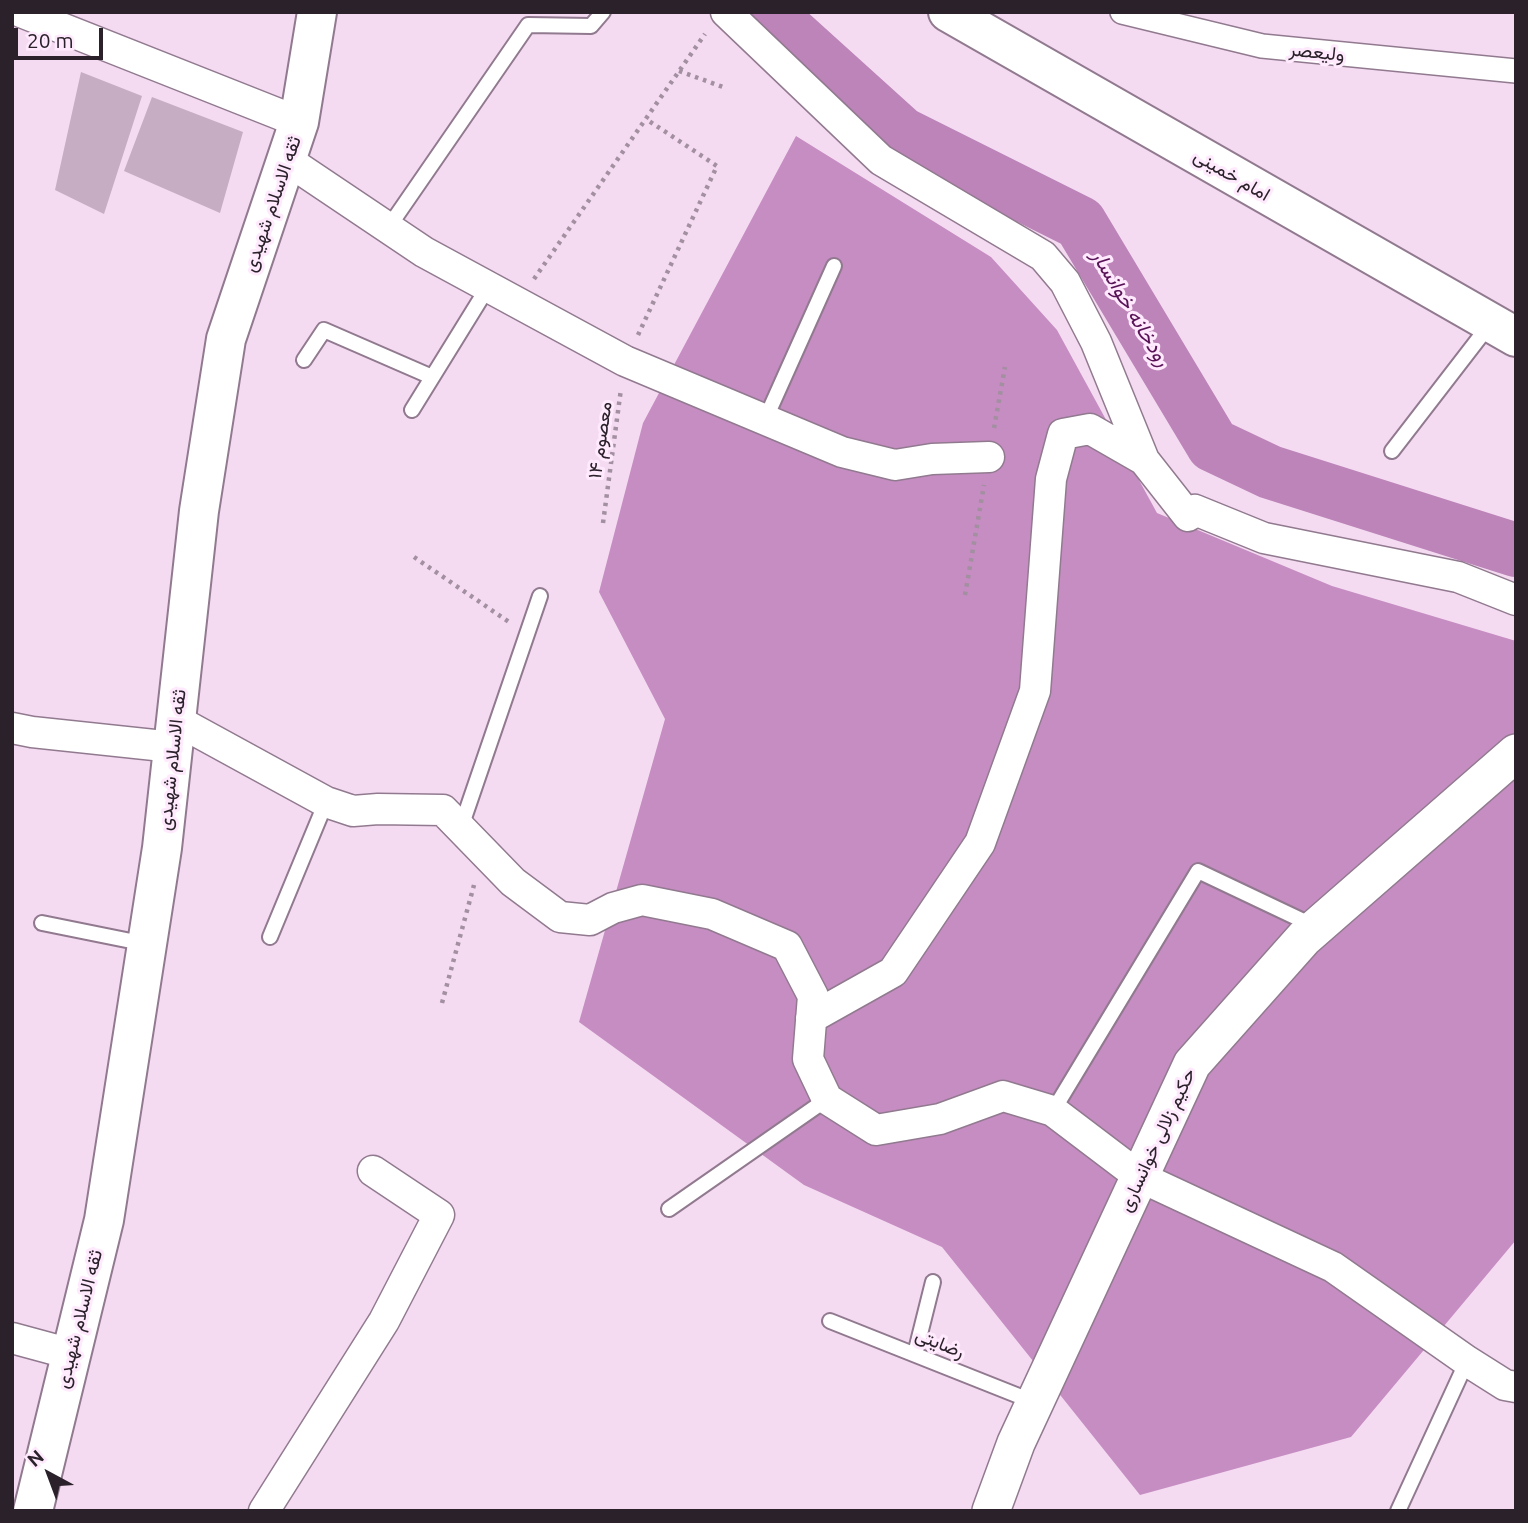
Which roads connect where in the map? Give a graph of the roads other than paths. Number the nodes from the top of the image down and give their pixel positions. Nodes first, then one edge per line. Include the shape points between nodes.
1 (21, 12) edge
2 (317, 12) edge
3 (603, 12) edge
4 (1122, 12) edge
5 (955, 14) edge
6 (716, 22) edge
7 (1516, 71) edge
8 (299, 122) junction
9 (287, 160) junction
10 (388, 228) junction
11 (834, 266) dead end
12 (488, 287) junction
13 (1503, 330) edge
14 (304, 360) dead end
15 (432, 377) junction
16 (412, 410) dead end
17 (765, 420) junction
18 (1392, 451) dead end
19 (989, 457) dead end
20 (1144, 460) junction
21 (540, 597) dead end
22 (1516, 600) edge
23 (12, 727) edge
24 (175, 734) junction
25 (1516, 753) edge
26 (326, 802) junction
27 (461, 827) junction
28 (42, 923) dead end
29 (1316, 927) junction
30 (270, 937) dead end
31 (147, 944) junction
32 (811, 1018) junction
33 (827, 1099) junction
34 (1054, 1111) junction
35 (373, 1171) dead end
36 (1140, 1177) junction
37 (669, 1209) dead end
38 (933, 1282) dead end
39 (830, 1321) dead end
40 (12, 1338) edge
41 (71, 1354) junction
42 (915, 1354) junction
43 (1467, 1361) junction
44 (1516, 1387) edge
45 (1035, 1402) junction
46 (33, 1511) edge
47 (264, 1511) edge
48 (991, 1511) edge
49 (1398, 1511) edge

1 - 8 street
2 - 8 main road, ثقه الاسلام شهیدی
3 - 10 lane via 591,26 528,25
4 - 7 street, ولیعصر via 1262,46
5 - 13 main road, امام خمینی
6 - 20 street via 881,160 1043,256 1065,282 1096,342
8 - 9 main road, ثقه الاسلام شهیدی
9 - 10 street
9 - 24 main road, ثقه الاسلام شهیدی via 226,339 199,511
10 - 12 street
11 - 17 lane
12 - 15 lane
12 - 17 street via 625,361
13 - 18 lane
14 - 15 lane via 324,330
15 - 16 lane
17 - 19 street via 842,452 895,465
20 - 22 street via 1188,516 1195,510 1264,538 1458,577
20 - 32 street via 1090,429 1063,434 1051,479 1035,691 980,843 892,972
21 - 27 lane
23 - 24 street via 32,732
24 - 26 street
24 - 31 main road, ثقه الاسلام شهیدی
25 - 29 street, حکیم زلالی خوانساری
26 - 27 street via 353,811 443,810
26 - 30 lane
27 - 32 street via 513,882 560,917 590,920 642,900 712,914 788,946 813,996
28 - 31 lane
29 - 34 lane via 1198,872
29 - 36 street, حکیم زلالی خوانساری via 1192,1064
31 - 41 main road, ثقه الاسلام شهیدی via 104,1220
32 - 33 street via 808,1059
33 - 34 street via 876,1130 940,1119 1003,1096
33 - 37 lane
34 - 36 street
35 - 47 street via 439,1215 384,1321
36 - 43 street via 1333,1266
36 - 45 street, حکیم زلالی خوانساری
38 - 42 lane
39 - 42 lane, رضایتی
40 - 41 street
41 - 46 main road, ثقه الاسلام شهیدی
42 - 45 lane, رضایتی
43 - 44 street
43 - 49 lane
45 - 48 street, حکیم زلالی خوانساری

